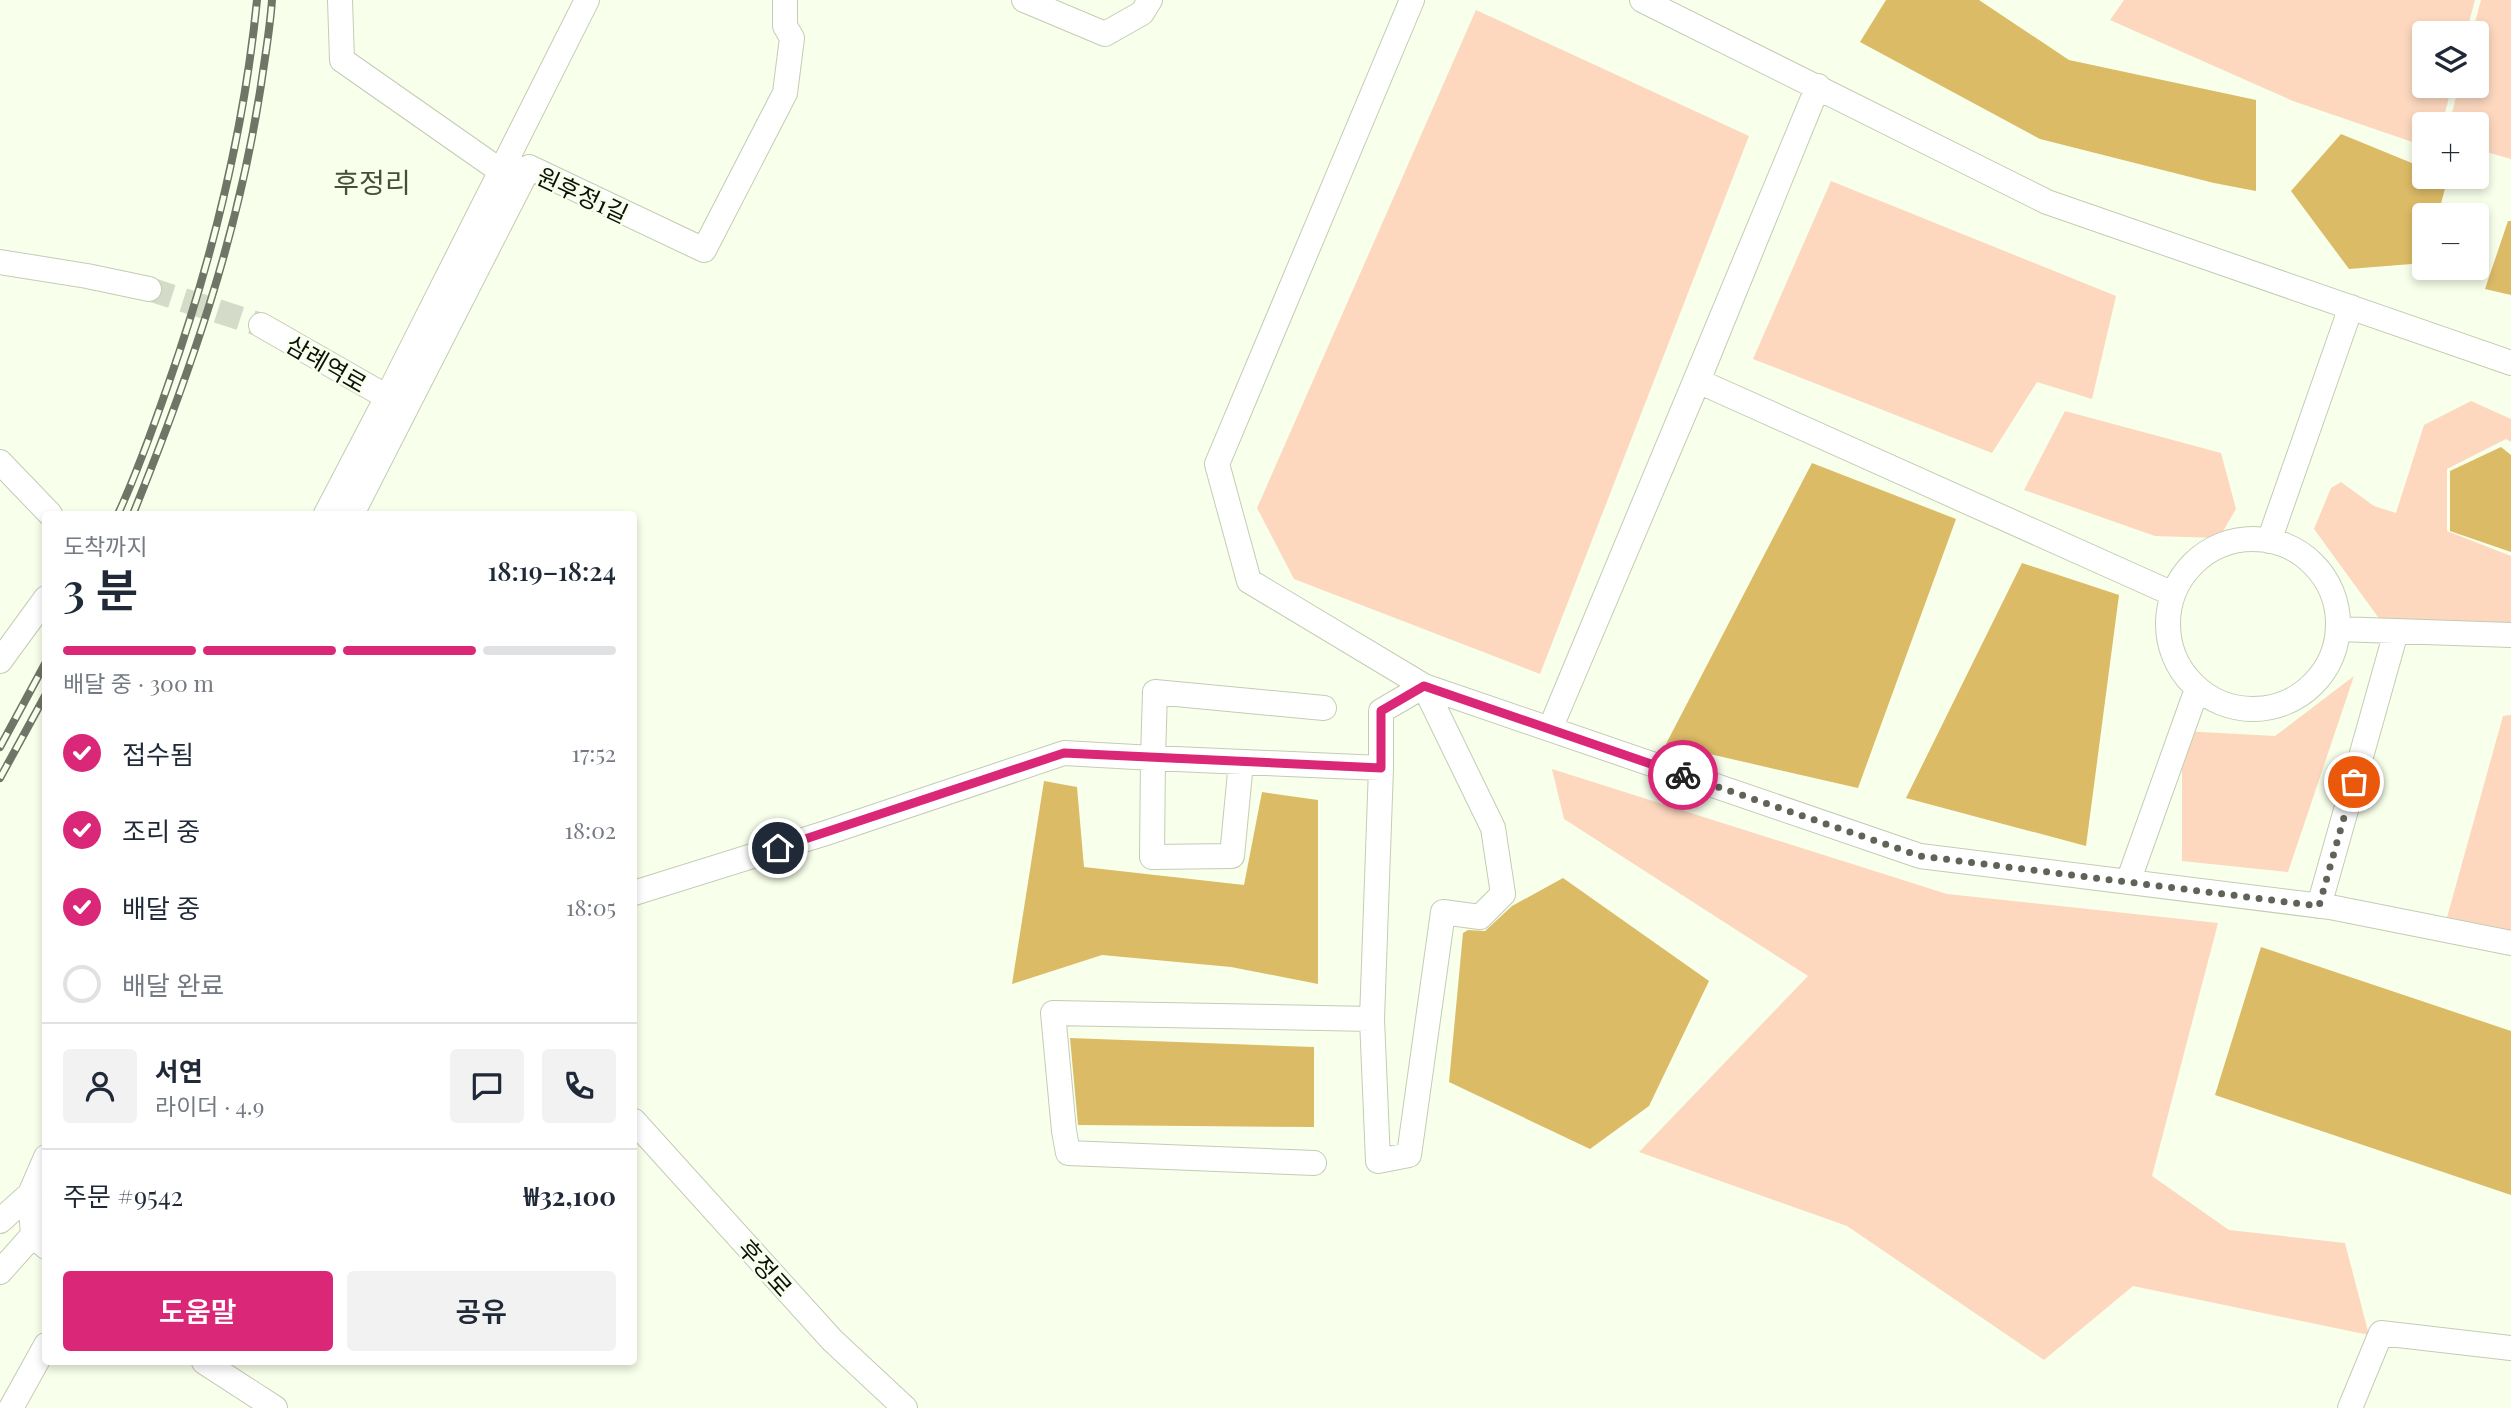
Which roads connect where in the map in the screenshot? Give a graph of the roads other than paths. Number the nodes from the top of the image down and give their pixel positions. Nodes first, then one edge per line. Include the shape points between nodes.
1 (587, 0) edge
2 (785, 0) edge
3 (1024, 0) edge
4 (1150, 0) edge
5 (1412, 0) edge
6 (1642, 0) edge
7 (342, 2) edge
8 (1818, 86) junction
9 (529, 167) junction
10 (502, 172) junction
11 (0, 262) edge
12 (149, 289) tunnel mouth
13 (2351, 307) junction
14 (261, 325) tunnel mouth
15 (2511, 363) edge
16 (1698, 381) junction
17 (387, 397) junction
18 (0, 462) edge
19 (47, 511) edge
20 (328, 511) edge
21 (354, 511) edge
22 (2269, 541) junction
23 (2173, 594) junction
24 (42, 603) edge
25 (2338, 629) junction
26 (2396, 632) junction
27 (2511, 635) edge
28 (0, 661) edge
29 (1424, 686) junction
30 (2197, 689) junction
31 (1324, 708) dead end
32 (1550, 729) junction
33 (1153, 758) junction
34 (1241, 762) junction
35 (1381, 768) junction
36 (2128, 882) junction
37 (637, 892) edge
38 (2319, 906) junction
39 (2511, 943) edge
40 (1372, 1019) junction
41 (637, 1124) edge
42 (1314, 1163) dead end
43 (42, 1166) edge
44 (30, 1194) junction
45 (0, 1221) edge
46 (39, 1241) edge
47 (0, 1272) edge
48 (2511, 1348) edge
49 (42, 1352) edge
50 (209, 1365) edge
51 (10, 1408) edge
52 (275, 1408) edge
53 (905, 1408) edge
54 (2350, 1408) edge

1 - 10 street
2 - 9 street, 원후정1길 via 785,26 792,38 785,93 704,250
3 - 4 street via 1105,34 1142,13
5 - 29 street via 1217,464 1249,581
6 - 8 street
7 - 10 street via 342,60
8 - 13 street via 2047,202
8 - 16 street
8 - 32 street
9 - 10 street
9 - 21 street, 원후정1길
10 - 17 street
11 - 12 street
13 - 15 street
13 - 22 street
14 - 17 street, 삼례역로
16 - 23 street
16 - 32 street
17 - 20 street, 삼례역로
18 - 19 street
22 - 23 street via 2246,539 2211,550 2185,573
22 - 25 street via 2292,549 2320,572 2332,593
23 - 30 street via 2168,623 2172,652
24 - 28 street
25 - 26 street
25 - 30 street via 2332,656 2319,679 2286,703 2260,709 2233,707
26 - 27 street
26 - 38 street
29 - 32 street
29 - 35 street via 1381,711
29 - 40 street via 1493,828 1503,894 1480,917 1443,912 1409,1155 1378,1161
30 - 36 street
31 - 33 street via 1155,692
32 - 36 street via 1920,856
33 - 34 street
33 - 34 street via 1152,857 1232,856
33 - 37 street via 1064,753
34 - 35 street
35 - 40 street
36 - 38 street
38 - 39 street
40 - 42 street via 1053,1013 1068,1153
41 - 53 street, 후정로 via 832,1340
43 - 44 street
44 - 45 street
44 - 46 street
46 - 47 street
48 - 54 street via 2381,1333
49 - 51 street
50 - 52 street

